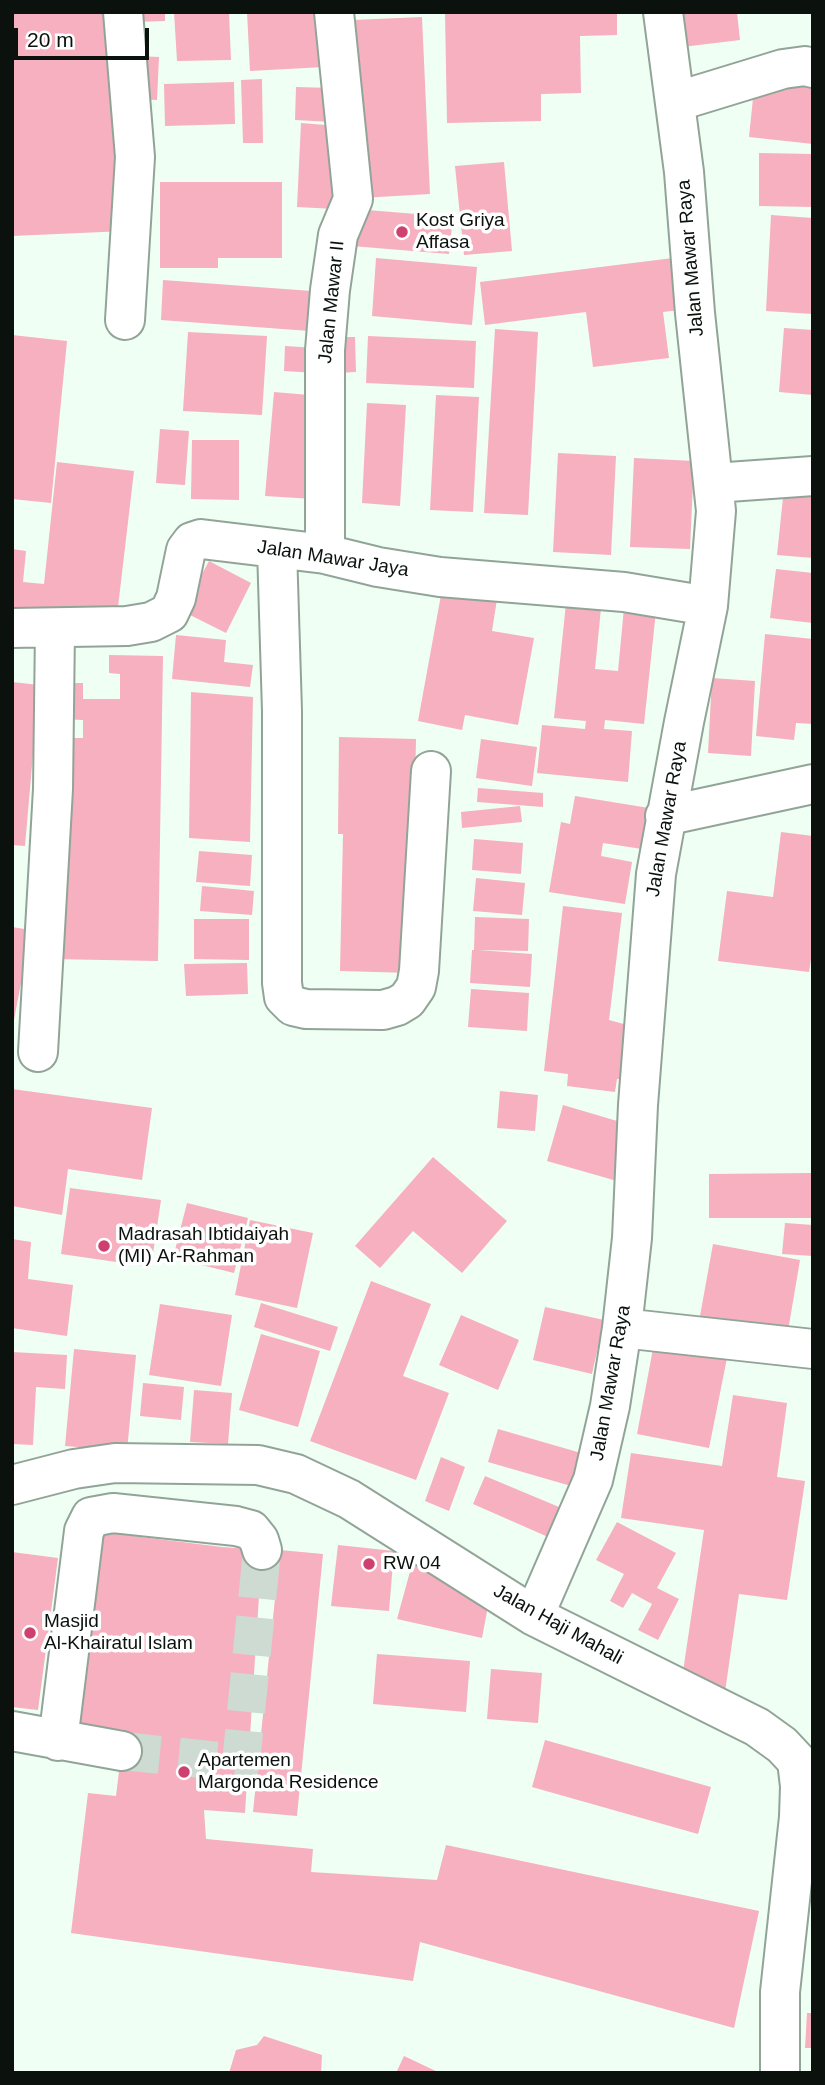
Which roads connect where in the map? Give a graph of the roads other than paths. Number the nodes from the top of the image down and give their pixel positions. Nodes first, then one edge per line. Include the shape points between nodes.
1 (123, 12) edge
2 (334, 12) edge
3 (663, 12) edge
4 (813, 68) edge
5 (675, 102) junction
6 (125, 320) dead end
7 (813, 476) edge
8 (714, 483) junction
9 (278, 549) junction
10 (325, 554) junction
11 (708, 606) junction
12 (12, 628) edge
13 (55, 629) junction
14 (431, 771) dead end
15 (813, 784) edge
16 (666, 816) junction
17 (38, 1052) dead end
18 (622, 1328) junction
19 (813, 1349) edge
20 (12, 1485) edge
21 (262, 1550) dead end
22 (534, 1616) junction
23 (12, 1731) edge
24 (58, 1741) junction
25 (122, 1751) tunnel mouth
26 (805, 1763) edge
27 (780, 2073) edge

1 - 6 street via 135,157
2 - 10 street, Jalan Mawar II via 353,199 338,235 328,314
3 - 5 street, Jalan Mawar Raya
4 - 5 street via 783,69
5 - 8 street, Jalan Mawar Raya
7 - 8 street
8 - 11 street, Jalan Mawar Raya
9 - 10 street, Jalan Mawar Jaya
9 - 13 street, Jalan Mawar Jaya via 201,539 192,542 169,613 127,626
9 - 14 street via 282,983 284,997 293,1006 383,1010 407,1000 416,987
10 - 11 street, Jalan Mawar Jaya via 439,577 624,592
11 - 16 street, Jalan Mawar Raya
12 - 13 street, Jalan Mawar Jaya
13 - 17 street via 53,789
15 - 16 street
16 - 18 street, Jalan Mawar Raya via 653,898 632,1238
18 - 19 street
18 - 22 street, Jalan Mawar Raya via 593,1480
20 - 22 street, Jalan Haji Mahali via 116,1463 258,1465 296,1474 349,1499
21 - 24 street via 251,1530 236,1526 113,1513 91,1517 84,1531
22 - 26 street, Jalan Haji Mahali via 757,1727
23 - 24 street
24 - 25 street
26 - 27 street, Jalan Haji Mahali via 780,1992

